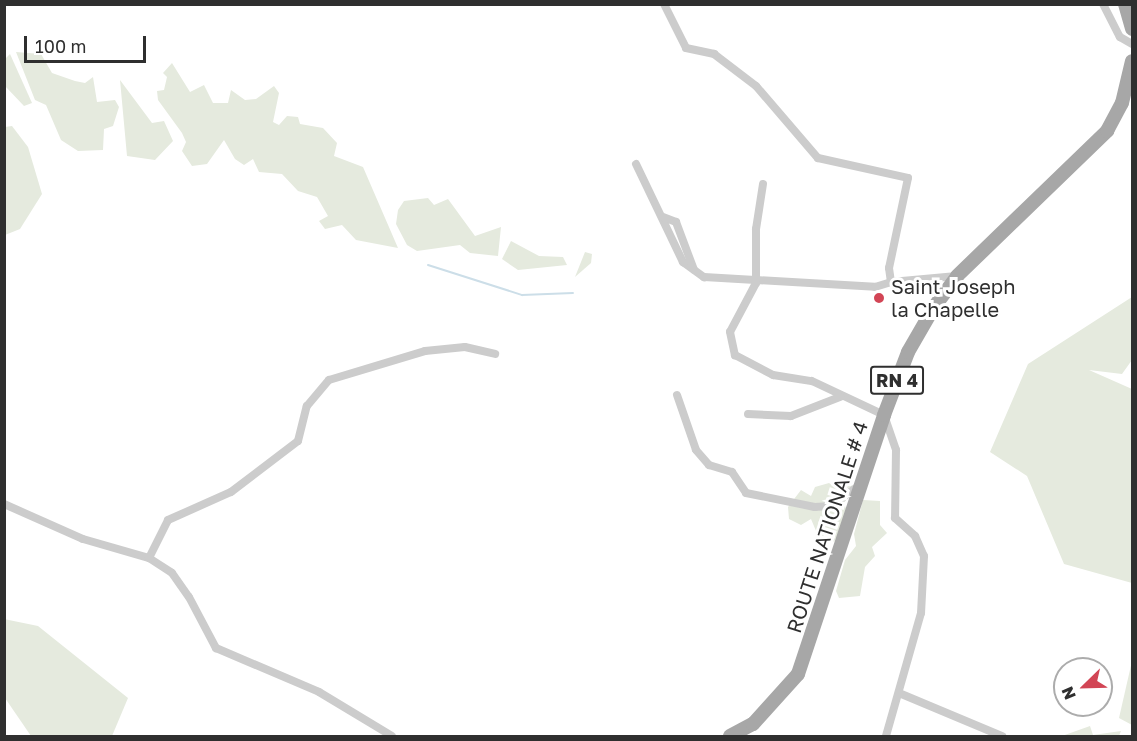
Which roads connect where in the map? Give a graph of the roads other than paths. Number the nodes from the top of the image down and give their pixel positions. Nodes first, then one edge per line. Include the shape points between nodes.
1 (664, 4) edge
2 (1103, 4) edge
3 (1125, 4) edge
4 (1132, 29) edge
5 (1132, 44) edge
6 (1132, 61) edge
7 (636, 164) dead end
8 (763, 184) dead end
9 (957, 276) junction
10 (891, 282) junction
11 (756, 283) junction
12 (495, 354) dead end
13 (677, 395) dead end
14 (840, 397) junction
15 (748, 414) dead end
16 (884, 415) junction
17 (863, 480) junction
18 (4, 504) edge
19 (149, 558) junction
20 (899, 693) junction
21 (392, 736) edge
22 (732, 736) edge
23 (886, 736) edge
24 (1002, 736) edge

1 - 10 street via 686,48 714,54 756,87 818,158 908,178 889,268
2 - 5 street via 1120,38
3 - 4 main road
6 - 9 main road, ROUTE NATIONALE # 4 / RN 4 via 1122,104 1107,131
7 - 11 street via 683,262 716,282
8 - 11 street via 756,229
9 - 10 street
9 - 16 main road, ROUTE NATIONALE # 4 / RN 4 via 908,352
10 - 11 street via 875,287
11 - 14 street via 730,332 735,355 773,375 812,381
12 - 19 street via 465,347 424,351 329,380 308,406 298,441 231,492 168,520
13 - 17 street via 696,450 709,465 732,472 746,493 831,506
14 - 15 street via 791,416
14 - 16 street
16 - 17 main road, ROUTE NATIONALE # 4 / RN 4
16 - 20 street via 896,450 895,518 915,536 926,564 921,613
17 - 22 main road, ROUTE NATIONALE # 4 / RN 4 via 798,674 761,717
18 - 19 street via 83,539
19 - 21 street via 172,573 216,648 319,692
20 - 23 street
20 - 24 street

